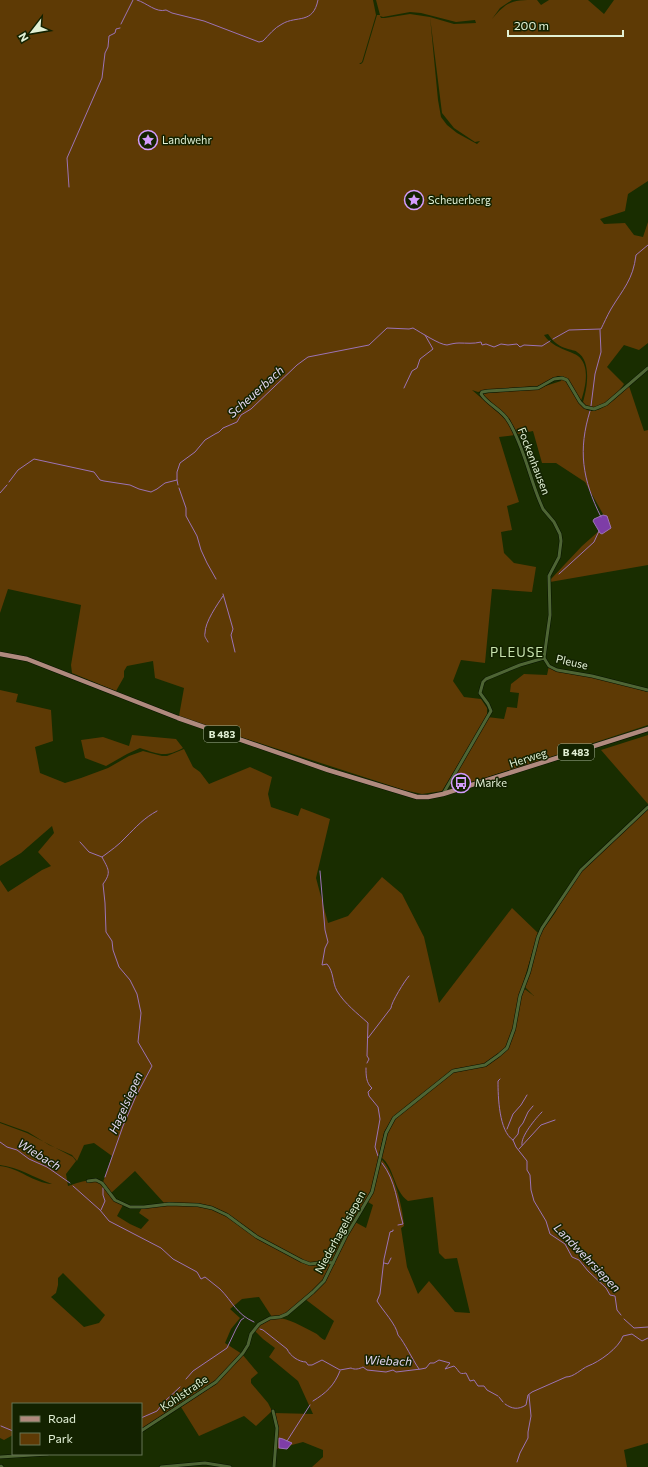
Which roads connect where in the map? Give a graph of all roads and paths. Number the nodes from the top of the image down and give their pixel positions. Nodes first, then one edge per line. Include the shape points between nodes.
1 (648, 368) edge
2 (0, 654) edge
3 (544, 658) junction
4 (648, 690) edge
5 (648, 729) edge
6 (443, 794) junction
7 (648, 807) edge
8 (88, 1181) dead end
9 (333, 1263) junction
10 (257, 1326) joint
11 (273, 1411) dead end
12 (142, 1430) edge
13 (32, 1455) edge
14 (0, 1457) edge
15 (161, 1467) edge
16 (230, 1467) edge
17 (274, 1467) edge

1 - 3 street, Fockenhausen via 606,404 597,408 590,409 583,405 567,380 562,378 554,379 538,388 488,391 481,394 509,421 543,509 560,534 559,558 549,576 550,615
2 - 6 main road, B 483 via 27,659 178,718 359,780 417,797
3 - 4 street, Pleuse via 549,666 557,670
3 - 6 street, Pleuse via 494,675 483,682 480,693 490,711
5 - 6 main road, Herweg / B 483
7 - 9 street, Niederhagelsiepen via 581,870 542,928 520,996 514,1029 506,1048 485,1065 453,1071 398,1115 388,1127 372,1192
8 - 9 street via 96,1180 102,1183 115,1200 130,1207 192,1204 216,1210 302,1261 310,1264
9 - 10 street, Niederhagelsiepen via 324,1281 313,1292 284,1315 270,1318
10 - 12 street, Kohlstraße via 246,1348 216,1382
11 - 17 street via 277,1428
13 - 14 street
15 - 16 street via 205,1462

